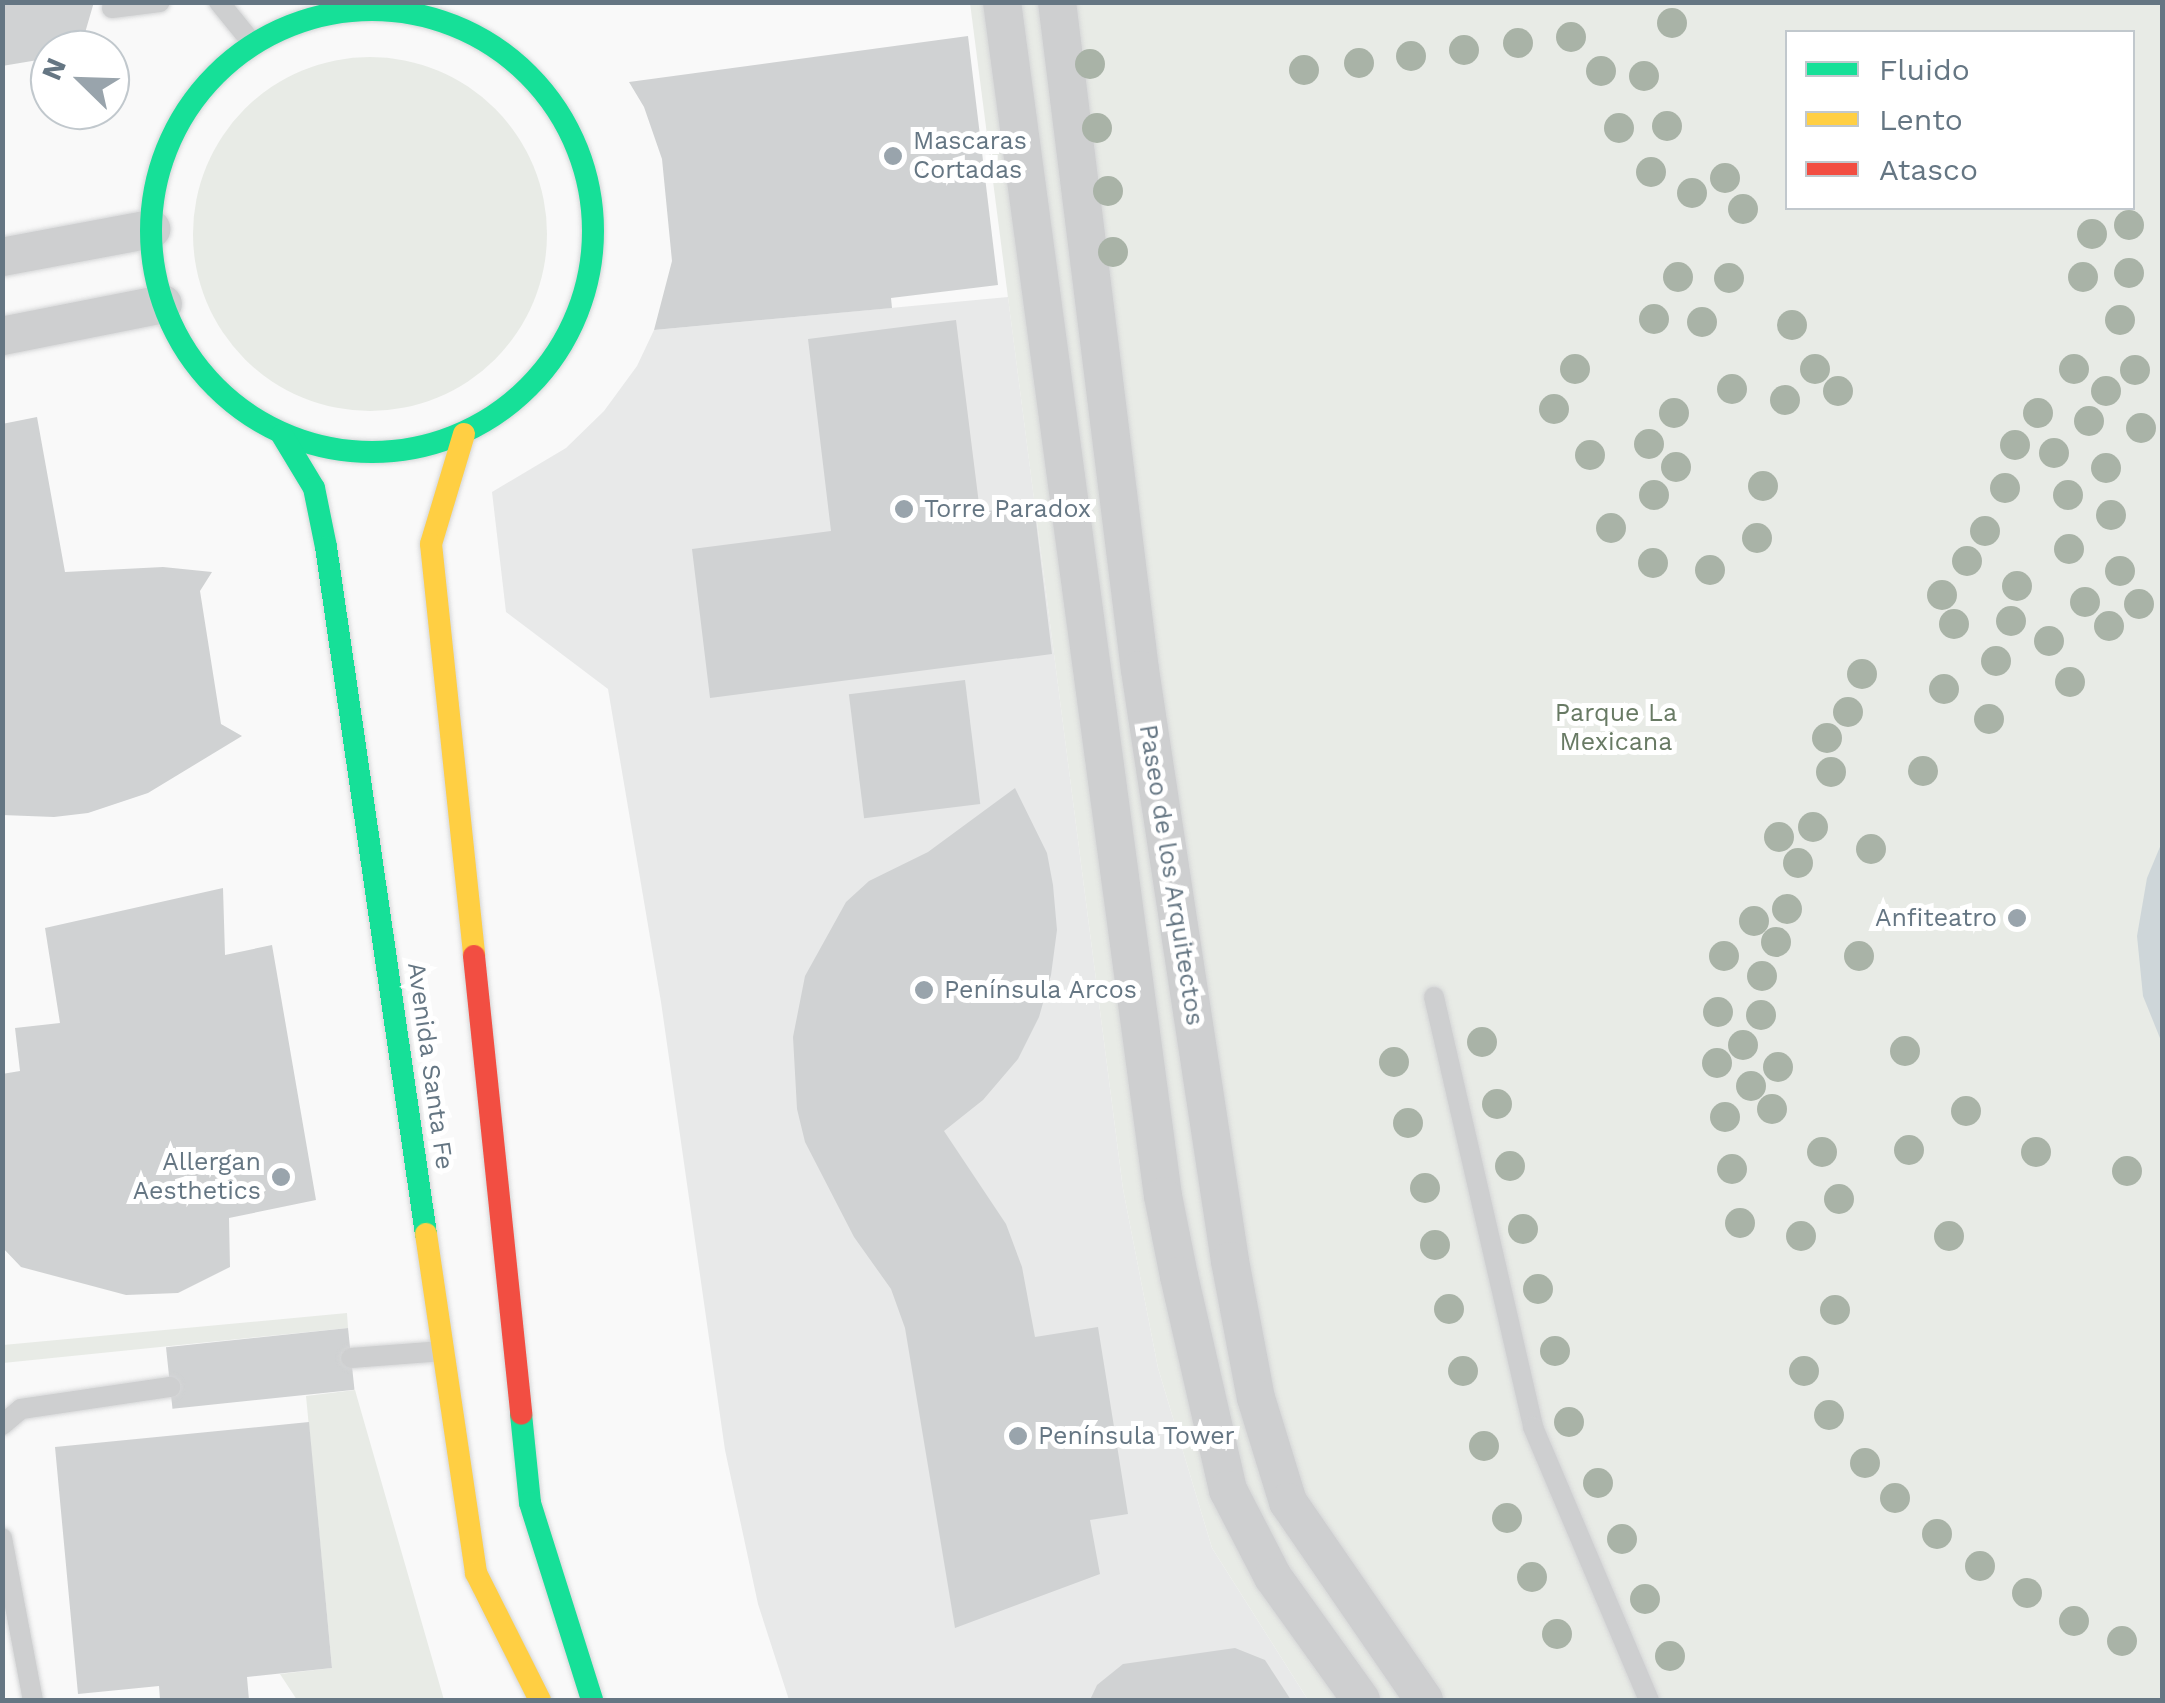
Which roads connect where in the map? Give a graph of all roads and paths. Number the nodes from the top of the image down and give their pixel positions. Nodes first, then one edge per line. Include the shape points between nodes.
1 (160, 2) edge
2 (220, 2) edge
3 (1002, 2) edge
4 (1058, 2) edge
5 (336, 7) edge
6 (112, 8) dead end
7 (261, 33) junction
8 (150, 228) junction
9 (2, 257) edge
10 (163, 304) junction
11 (2, 336) edge
12 (464, 434) junction
13 (282, 435) junction
14 (1140, 670) junction
15 (1095, 675) junction
16 (1434, 996) dead end
17 (443, 1351) junction
18 (351, 1358) dead end
19 (170, 1387) dead end
20 (2, 1425) edge
21 (2, 1538) edge
22 (32, 1700) edge
23 (540, 1700) edge
24 (592, 1700) edge
25 (1361, 1700) edge
26 (1424, 1700) edge
27 (1649, 1700) edge

1 - 6 lane
2 - 7 lane
3 - 15 street, Paseo de los Arquitectos
4 - 14 street, Paseo de los Arquitectos
5 - 7 street
5 - 12 street via 416,12 481,36 536,80 574,137 594,205 590,275 578,308 566,340 522,395
7 - 8 street via 182,117 160,171
8 - 9 street
8 - 10 street
10 - 11 street
10 - 13 street via 204,376 234,405
12 - 13 street via 404,452 342,452
12 - 24 street, Avenida Santa Fe via 432,544 433,564 530,1503
13 - 17 street, Avenida Santa Fe via 314,488 326,547
14 - 15 street
14 - 26 street, Paseo de los Arquitectos via 1230,1261 1272,1455 1288,1502 1312,1542
15 - 25 street, Paseo de los Arquitectos via 1163,1196 1228,1490 1273,1577
16 - 27 lane via 1532,1427
17 - 18 lane
17 - 23 street, Avenida Santa Fe via 476,1572
19 - 20 lane via 20,1409
21 - 22 lane

